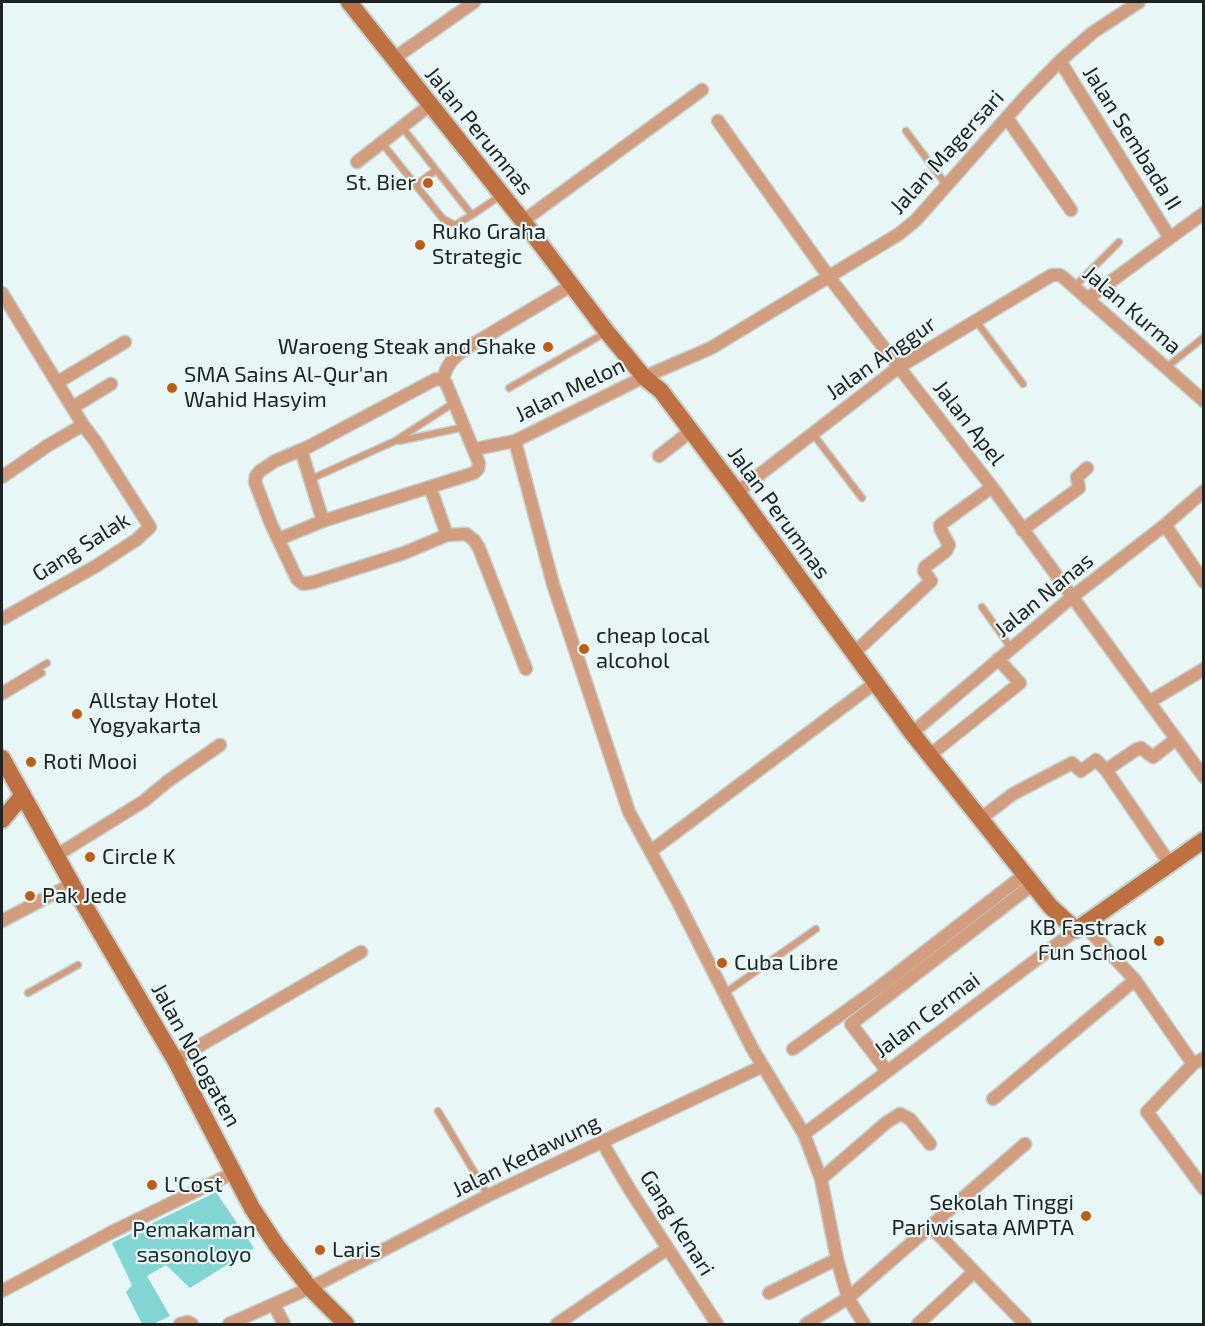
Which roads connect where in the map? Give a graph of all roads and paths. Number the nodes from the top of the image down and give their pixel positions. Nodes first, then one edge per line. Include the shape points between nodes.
1 (349, 2) edge
2 (474, 2) edge
3 (1139, 2) edge
4 (393, 59) junction
5 (1060, 61) junction
6 (702, 90) dead end
7 (430, 105) junction
8 (1007, 118) junction
9 (718, 121) dead end
10 (402, 126) junction
11 (906, 131) dead end
12 (381, 142) junction
13 (357, 162) dead end
14 (436, 170) junction
15 (416, 185) junction
16 (947, 186) junction
17 (502, 195) junction
18 (1071, 210) dead end
19 (1203, 213) edge
20 (472, 215) junction
21 (523, 221) junction
22 (1170, 238) junction
23 (1119, 242) dead end
24 (1059, 275) joint
25 (829, 277) junction
26 (572, 285) junction
27 (1074, 287) junction
28 (2, 293) edge
29 (1087, 299) junction
30 (976, 320) junction
31 (607, 332) junction
32 (1203, 337) edge
33 (125, 342) dead end
34 (898, 367) junction
35 (1167, 368) junction
36 (644, 377) junction
37 (443, 380) junction
38 (58, 382) junction
39 (111, 384) dead end
40 (1023, 384) dead end
41 (509, 388) dead end
42 (1203, 401) edge
43 (455, 402) junction
44 (73, 407) junction
45 (83, 425) junction
46 (465, 427) junction
47 (691, 431) junction
48 (813, 433) junction
49 (395, 441) junction
50 (515, 441) junction
51 (474, 449) junction
52 (301, 450) junction
53 (659, 456) dead end
54 (1087, 468) dead end
55 (2, 477) edge
56 (310, 479) junction
57 (430, 487) junction
58 (992, 487) junction
59 (1203, 491) edge
60 (737, 492) junction
61 (862, 498) dead end
62 (323, 521) junction
63 (1165, 525) junction
64 (1023, 530) junction
65 (447, 535) junction
66 (279, 539) junction
67 (1203, 582) edge
68 (1072, 597) junction
69 (982, 607) dead end
70 (2, 619) edge
71 (1011, 648) junction
72 (854, 652) junction
73 (998, 659) junction
74 (47, 663) dead end
75 (526, 669) dead end
76 (1203, 669) edge
77 (42, 673) dead end
78 (875, 683) junction
79 (2, 690) edge
80 (2, 697) edge
81 (1149, 702) junction
82 (912, 733) junction
83 (1176, 739) junction
84 (220, 745) dead end
85 (930, 755) junction
86 (2, 758) edge
87 (1106, 770) junction
88 (1203, 777) edge
89 (23, 795) junction
90 (980, 819) junction
91 (2, 820) edge
92 (1203, 840) edge
93 (651, 851) junction
94 (57, 855) junction
95 (1170, 864) junction
96 (1028, 880) junction
97 (72, 884) junction
98 (2, 921) edge
99 (1080, 927) junction
100 (816, 929) dead end
101 (361, 952) dead end
102 (78, 965) dead end
103 (1135, 980) junction
104 (28, 993) dead end
105 (724, 993) junction
106 (794, 1049) dead end
107 (175, 1060) junction
108 (1198, 1061) edge
109 (763, 1066) junction
110 (887, 1071) junction
111 (993, 1100) dead end
112 (438, 1111) dead end
113 (804, 1134) junction
114 (602, 1142) junction
115 (930, 1144) dead end
116 (1024, 1144) dead end
117 (235, 1172) junction
118 (821, 1179) junction
119 (1203, 1189) edge
120 (489, 1196) junction
121 (931, 1227) junction
122 (667, 1249) junction
123 (837, 1260) junction
124 (974, 1272) junction
125 (310, 1288) junction
126 (2, 1291) edge
127 (770, 1293) dead end
128 (848, 1298) junction
129 (274, 1305) junction
130 (180, 1324) edge
131 (192, 1324) edge
132 (229, 1324) edge
133 (284, 1324) edge
134 (346, 1324) edge
135 (557, 1324) edge
136 (717, 1324) edge
137 (806, 1324) edge
138 (864, 1324) edge
139 (918, 1324) edge
140 (1024, 1324) edge

1 - 4 street, Jalan Perumnas
2 - 4 street
3 - 5 street, Jalan Magersari via 1092,33
4 - 7 street, Jalan Perumnas
5 - 8 street, Jalan Magersari
5 - 22 street, Jalan Sembada II
6 - 21 street
7 - 10 street
7 - 17 street, Jalan Perumnas
8 - 16 street, Jalan Magersari
8 - 18 street
9 - 25 street, Jalan Apel
10 - 12 street
10 - 14 lane
11 - 16 lane
12 - 13 street
12 - 15 lane
14 - 15 lane
14 - 20 lane
15 - 20 lane via 450,224
16 - 25 street, Jalan Magersari via 899,234
17 - 20 lane
17 - 21 street, Jalan Perumnas
19 - 22 street
21 - 26 street, Jalan Perumnas
22 - 29 street
23 - 27 lane
24 - 27 street, Jalan Kurma
24 - 30 street, Jalan Anggur via 1052,275
25 - 34 street, Jalan Apel
25 - 36 street, Jalan Magersari via 711,348
26 - 31 street, Jalan Perumnas
26 - 37 street via 465,349 445,368
27 - 29 street, Jalan Kurma
28 - 38 street
29 - 35 street, Jalan Kurma
30 - 34 street, Jalan Anggur
30 - 40 lane
31 - 36 street, Jalan Perumnas
31 - 41 lane
32 - 35 lane
33 - 38 street
34 - 48 street, Jalan Anggur
34 - 58 street, Jalan Apel
35 - 42 street, Jalan Kurma
36 - 47 street, Jalan Perumnas via 661,391
36 - 50 street, Jalan Melon
37 - 43 street
37 - 52 street via 436,379
38 - 44 street
39 - 44 street
43 - 46 street
43 - 49 lane
44 - 45 street
45 - 55 street
45 - 70 street, Gang Salak via 150,527 96,566
46 - 49 lane
46 - 51 street
47 - 53 street
47 - 60 street, Jalan Perumnas
48 - 60 street, Jalan Anggur
48 - 61 lane
49 - 56 lane
50 - 51 street, Jalan Melon
50 - 93 street via 553,584 594,710 629,812
51 - 57 street via 479,463 474,473
52 - 56 street
52 - 66 street via 275,461 255,478
54 - 64 street via 1077,477 1079,488
56 - 62 street
57 - 62 street
57 - 65 street
58 - 64 street, Jalan Apel
58 - 72 street via 940,525 949,545 925,567 931,581
59 - 63 street, Jalan Nanas
60 - 72 street, Jalan Perumnas
62 - 66 street
63 - 67 street
63 - 68 street, Jalan Nanas
64 - 68 street, Jalan Apel
65 - 66 street via 305,584 297,579
65 - 75 street via 466,534 479,548
68 - 71 street, Jalan Nanas
68 - 81 street, Jalan Apel
69 - 71 lane
71 - 73 street, Jalan Nanas
72 - 78 street, Jalan Perumnas
73 - 82 street, Jalan Nanas
73 - 85 street via 1020,683
74 - 79 lane
76 - 81 street
77 - 80 lane
78 - 82 street, Jalan Perumnas
78 - 93 street
81 - 83 street, Jalan Apel
82 - 85 street, Jalan Perumnas
83 - 87 street via 1152,757 1137,749
83 - 88 street, Jalan Apel
84 - 94 street via 144,801
85 - 90 street, Jalan Perumnas
86 - 89 street, Jalan Nologaten
87 - 90 street via 1096,760 1081,771 1072,763 1012,794
87 - 95 street
89 - 91 street
89 - 94 street, Jalan Nologaten
90 - 96 street, Jalan Perumnas
92 - 95 street
93 - 105 street
94 - 97 street, Jalan Nologaten
95 - 99 street
96 - 99 street, Jalan Perumnas via 1050,906
96 - 106 street
96 - 110 street via 851,1024
97 - 98 street
97 - 107 street, Jalan Nologaten via 105,950
99 - 103 street
99 - 110 street, Jalan Cermai
100 - 105 lane
101 - 107 street
102 - 104 lane
103 - 108 street
103 - 111 street
105 - 109 street
107 - 117 street, Jalan Nologaten
108 - 119 street via 1147,1112
109 - 113 street
109 - 114 street, Jalan Kedawung
110 - 113 street, Jalan Cermai
112 - 120 lane
113 - 118 street
114 - 120 street, Jalan Kedawung
114 - 122 street, Gang Kenari
115 - 118 street via 910,1119 900,1114
116 - 121 street
117 - 125 street, Jalan Nologaten via 252,1208
117 - 126 street
118 - 123 street
120 - 125 street, Jalan Kedawung
121 - 124 street
121 - 128 street
122 - 135 street
122 - 136 street, Gang Kenari
123 - 127 street
123 - 128 street
124 - 139 street
124 - 140 street
125 - 129 street, Jalan Kedawung
125 - 134 street, Jalan Nologaten
128 - 137 street
128 - 138 street
129 - 132 street, Jalan Kedawung
129 - 133 street
130 - 131 street

